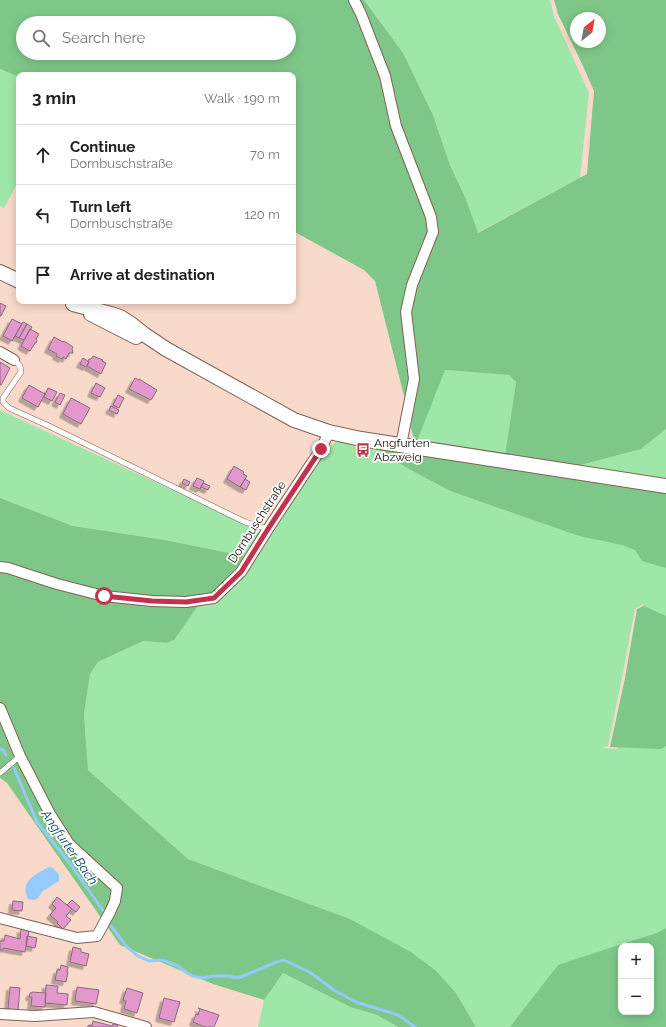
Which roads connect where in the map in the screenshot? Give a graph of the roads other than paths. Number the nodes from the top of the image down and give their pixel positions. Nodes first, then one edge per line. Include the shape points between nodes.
1 (354, 0) edge
2 (0, 272) edge
3 (16, 280) edge
4 (74, 304) edge
5 (0, 352) edge
6 (14, 360) joint
7 (328, 432) junction
8 (402, 445) junction
9 (666, 486) edge
10 (268, 529) junction
11 (0, 567) edge
12 (0, 708) edge
13 (20, 756) junction
14 (0, 773) edge
15 (0, 918) edge
16 (0, 1014) edge
17 (146, 1027) edge

1 - 8 street via 385,76 396,126 431,217 433,232 412,285 406,312 414,379
2 - 3 main road
4 - 7 main road via 120,317 166,349 294,420
5 - 6 street
6 - 10 lane via 20,365 21,372 3,398 3,402 9,408 245,522
7 - 8 main road
7 - 10 street, Dornbuschstraße via 321,449
8 - 9 main road
10 - 11 street, Dornbuschstraße via 241,572 214,598 186,602 104,596
12 - 13 street
13 - 14 lane
13 - 15 street via 50,814 69,844 117,888 115,901 96,936 76,938
16 - 17 street via 35,1016 94,1012

